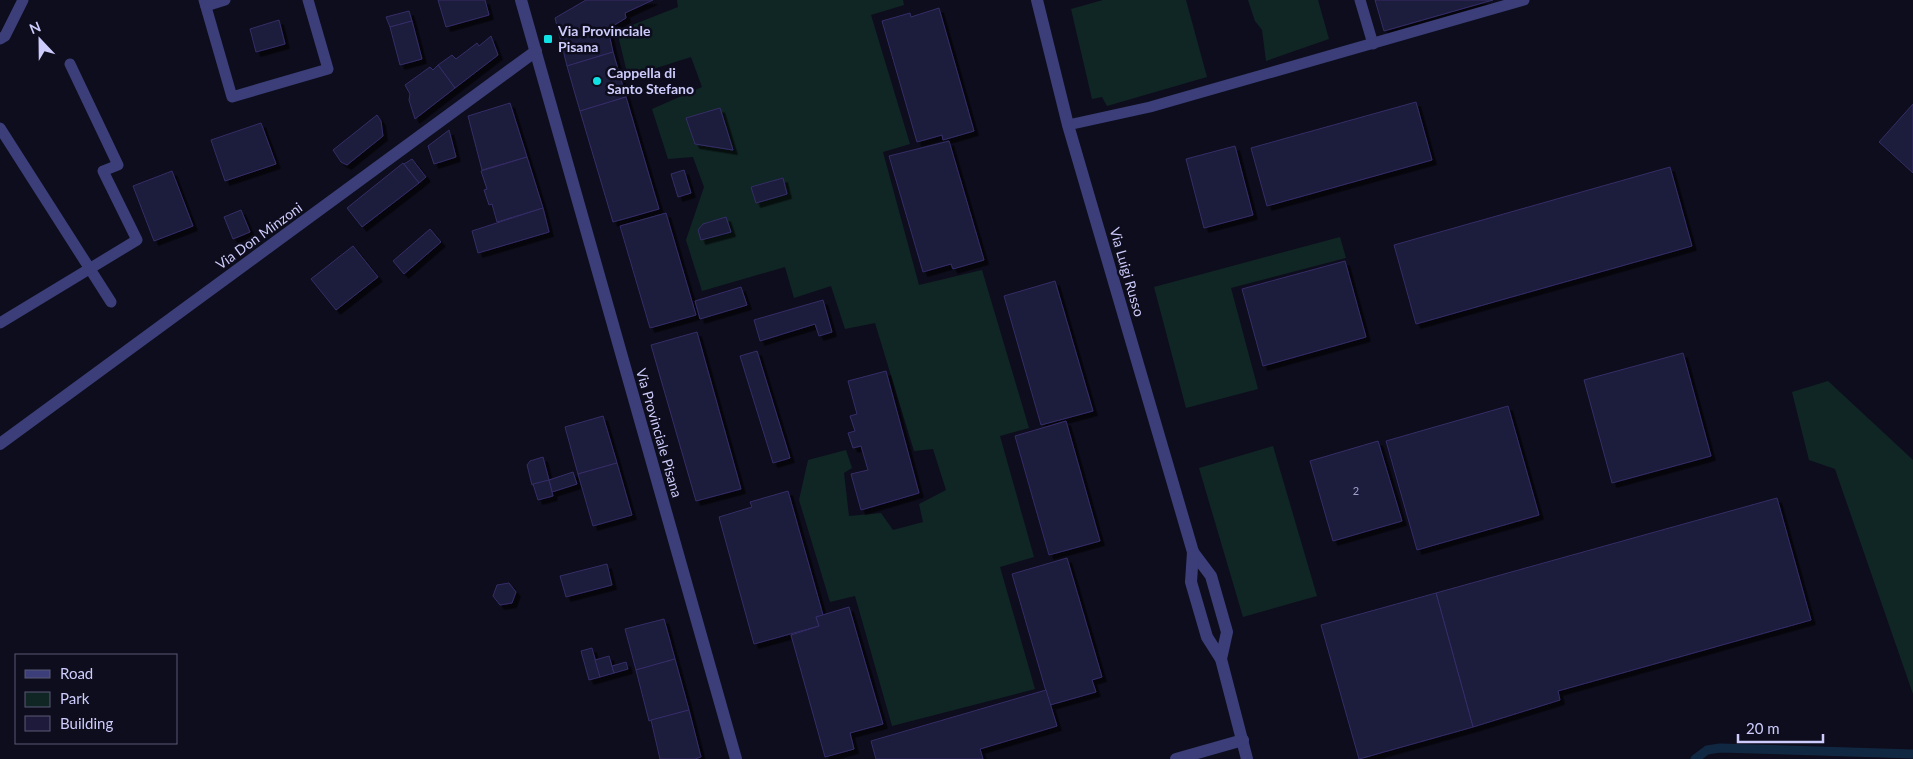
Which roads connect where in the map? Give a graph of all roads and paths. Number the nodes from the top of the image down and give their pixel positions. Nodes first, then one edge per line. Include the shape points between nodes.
1 (23, 0) edge
2 (225, 0) edge
3 (308, 0) edge
4 (521, 0) edge
5 (1037, 0) edge
6 (1360, 0) edge
7 (1524, 0) edge
8 (205, 3) edge
9 (0, 39) edge
10 (1373, 44) junction
11 (536, 51) junction
12 (70, 64) dead end
13 (1068, 124) junction
14 (0, 128) edge
15 (89, 268) junction
16 (111, 302) dead end
17 (0, 323) edge
18 (0, 444) edge
19 (1193, 552) junction
20 (1221, 659) junction
21 (1242, 740) junction
22 (736, 759) edge
23 (1176, 759) edge
24 (1247, 759) edge

1 - 9 lane via 5,36
2 - 8 lane
3 - 8 lane via 328,69 232,97
4 - 11 street, Via Provinciale Pisana
5 - 13 street, Via Luigi Russo
6 - 10 lane
7 - 10 lane
10 - 13 lane via 1150,107
11 - 18 street, Via Don Minzoni
11 - 22 street, Via Provinciale Pisana
12 - 15 lane via 118,165 104,171 137,240
13 - 19 street, Via Luigi Russo
14 - 15 lane
15 - 16 lane
15 - 17 lane
19 - 20 street, Via Luigi Russo via 1191,582 1207,637
19 - 20 street, Via Luigi Russo via 1211,576 1227,632
20 - 21 street, Via Luigi Russo
21 - 23 street
21 - 24 street, Via Luigi Russo

